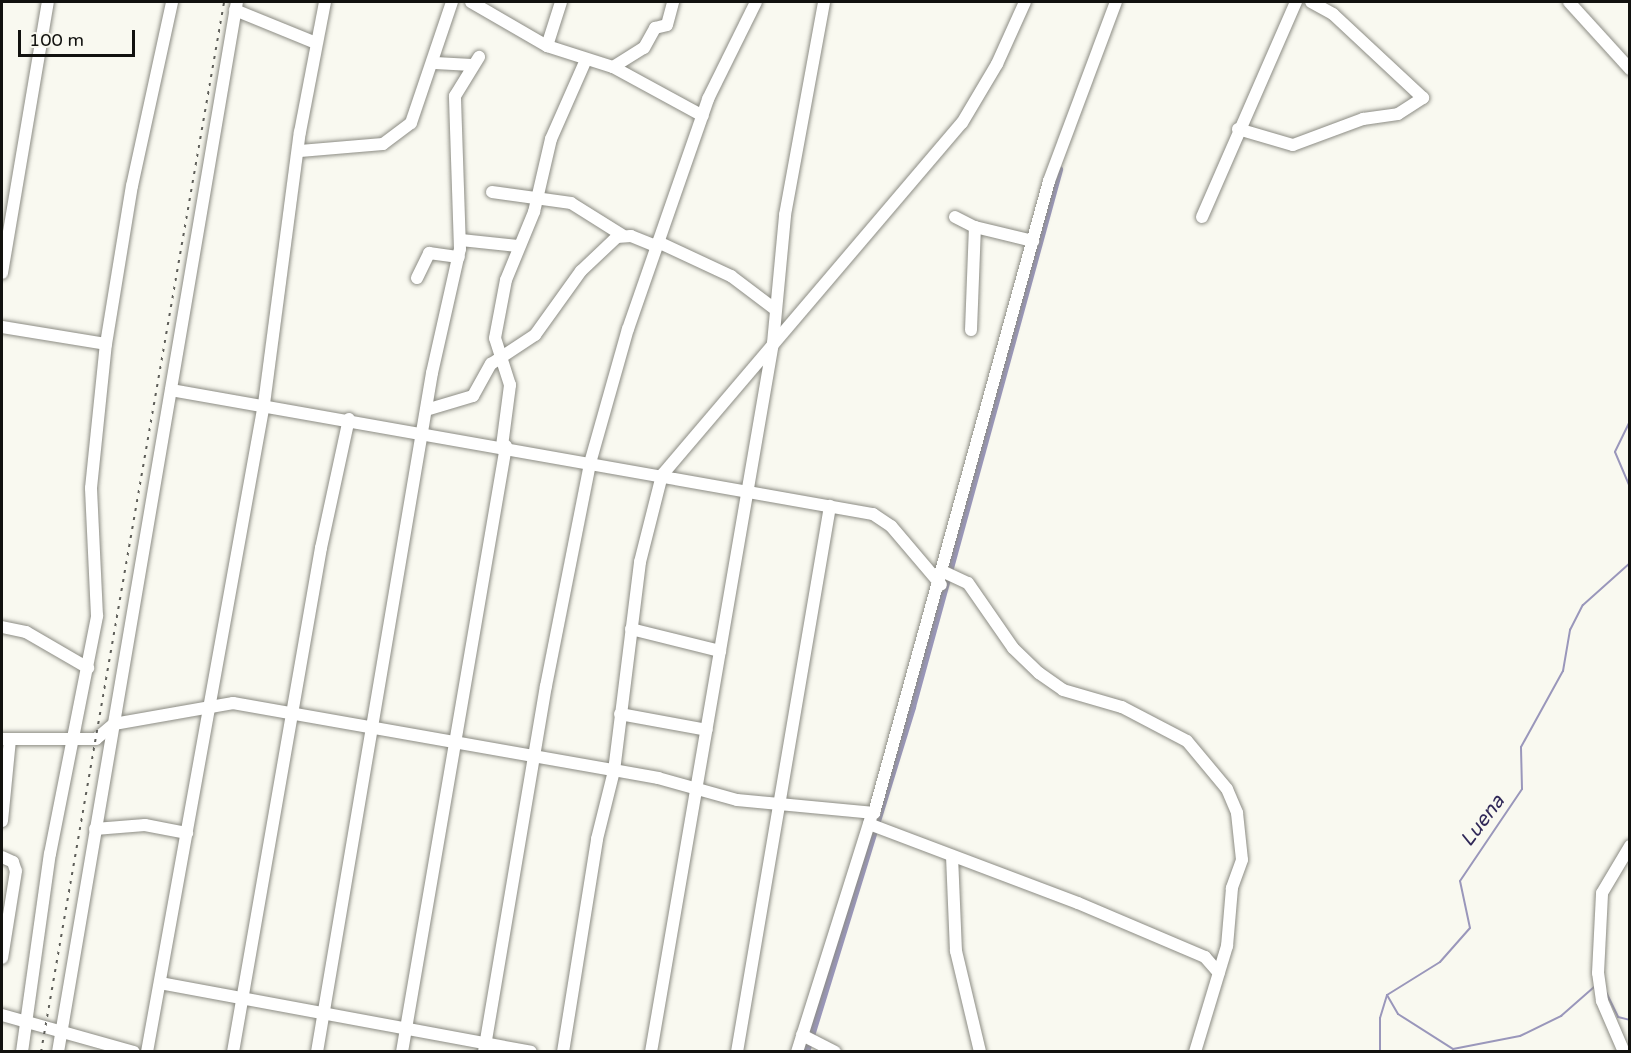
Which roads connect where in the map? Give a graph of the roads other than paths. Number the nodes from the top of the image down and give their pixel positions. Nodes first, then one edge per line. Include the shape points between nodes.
1 (48, 2) edge
2 (172, 2) edge
3 (325, 2) edge
4 (452, 2) edge
5 (471, 2) edge
6 (561, 2) edge
7 (674, 2) edge
8 (810, 2) edge
9 (1025, 2) edge
10 (1116, 2) edge
11 (1296, 2) edge
12 (1311, 2) edge
13 (1569, 2) edge
14 (751, 4) edge
15 (236, 6) edge
16 (823, 6) edge
17 (316, 43) junction
18 (547, 46) junction
19 (585, 62) junction
20 (435, 63) junction
21 (613, 67) junction
22 (1629, 69) edge
23 (703, 116) junction
24 (1238, 129) junction
25 (300, 151) junction
26 (492, 192) dead end
27 (536, 198) junction
28 (955, 217) dead end
29 (1202, 217) dead end
30 (975, 227) junction
31 (622, 235) junction
32 (461, 240) junction
33 (1033, 241) junction
34 (657, 244) junction
35 (518, 246) junction
36 (3, 257) edge
37 (459, 257) junction
38 (2, 273) edge
39 (417, 278) dead end
40 (776, 310) junction
41 (2, 327) edge
42 (971, 330) dead end
43 (773, 343) junction
44 (106, 344) junction
45 (500, 358) junction
46 (171, 390) junction
47 (264, 404) junction
48 (426, 410) junction
49 (349, 420) junction
50 (422, 431) junction
51 (504, 446) junction
52 (590, 463) junction
53 (662, 475) junction
54 (748, 489) junction
55 (830, 506) junction
56 (944, 572) junction
57 (941, 585) junction
58 (2, 627) edge
59 (631, 629) junction
60 (720, 651) junction
61 (88, 669) junction
62 (210, 704) junction
63 (292, 712) junction
64 (620, 714) junction
65 (114, 724) junction
66 (372, 726) junction
67 (707, 730) junction
68 (6, 739) edge
69 (72, 741) junction
70 (458, 741) junction
71 (534, 758) junction
72 (614, 771) junction
73 (697, 791) junction
74 (777, 806) junction
75 (871, 818) junction
76 (2, 821) edge
77 (94, 829) junction
78 (187, 833) junction
79 (1629, 846) edge
80 (952, 856) junction
81 (2, 857) edge
82 (2, 958) edge
83 (1219, 973) junction
84 (159, 983) junction
85 (242, 998) junction
86 (321, 1013) junction
87 (2, 1015) edge
88 (27, 1021) junction
89 (406, 1030) junction
90 (61, 1032) junction
91 (802, 1035) junction
92 (485, 1046) edge
93 (21, 1052) edge
94 (58, 1052) edge
95 (134, 1052) edge
96 (147, 1052) edge
97 (233, 1052) edge
98 (317, 1052) edge
99 (402, 1052) edge
100 (531, 1052) edge
101 (563, 1052) edge
102 (651, 1052) edge
103 (737, 1052) edge
104 (797, 1052) edge
105 (835, 1052) edge
106 (980, 1052) edge
107 (1195, 1052) edge
108 (1623, 1052) edge

1 - 36 street
2 - 44 street via 132,186
3 - 17 street
4 - 20 street
5 - 18 street
6 - 18 street
7 - 21 street via 667,25 655,28 644,48
8 - 16 street
9 - 43 street via 998,64 962,123
10 - 33 street via 1049,181
11 - 24 street
12 - 24 street via 1333,14 1423,98 1398,114 1363,119 1293,145
13 - 22 street
14 - 23 street
15 - 17 street
15 - 46 street
16 - 40 street via 785,215
17 - 25 street
18 - 19 street
19 - 21 street
19 - 27 street via 551,139
20 - 25 street via 417,116 389,142
20 - 32 street via 476,61 455,96
21 - 23 street
23 - 34 street
24 - 29 street
25 - 47 street
26 - 27 street
27 - 31 street via 571,203
27 - 35 street
28 - 30 street
30 - 33 street
30 - 42 street
31 - 34 street
31 - 45 street via 581,271 535,335
32 - 35 street
32 - 37 street
33 - 56 street
34 - 40 street via 731,276
34 - 52 street
35 - 45 street via 495,330
36 - 38 street
37 - 39 street via 429,253
37 - 48 street
40 - 43 street
41 - 44 street
43 - 53 street
43 - 54 street
44 - 61 street via 93,452 97,616
45 - 48 street via 473,396
45 - 51 street via 510,385
46 - 47 street
46 - 65 street
47 - 49 street
47 - 62 street
48 - 50 street
49 - 50 street
49 - 63 street
50 - 51 street
50 - 66 street
51 - 52 street
51 - 70 street
52 - 53 street
52 - 71 street
53 - 54 street
53 - 59 street via 646,525
54 - 55 street
54 - 60 street
55 - 57 street via 881,517
55 - 74 street
56 - 57 street
56 - 83 street via 968,583 1013,648 1039,673 1063,690 1122,707 1187,741 1215,770 1237,813 1243,851
57 - 75 street
58 - 61 street via 26,632
59 - 60 street
59 - 64 street
60 - 67 street
61 - 69 street
62 - 63 street
62 - 65 street
62 - 78 street
63 - 66 street
63 - 85 street
64 - 67 street
64 - 72 street
65 - 69 street via 96,739
65 - 77 street
66 - 70 street
66 - 86 street
67 - 73 street
68 - 69 street
68 - 76 street
69 - 88 street
70 - 71 street
70 - 89 street
71 - 72 street
71 - 92 street
72 - 73 street
72 - 101 street via 597,839
73 - 74 street
73 - 102 street
74 - 75 street
74 - 103 street
75 - 80 street
75 - 91 street
77 - 78 street via 145,825
77 - 90 street
78 - 84 street
79 - 108 street via 1602,893 1598,973 1602,1001
80 - 83 street via 1205,957
80 - 106 street via 956,951
81 - 82 street via 13,862 16,871
83 - 107 street
84 - 85 street
84 - 96 street
85 - 86 street
85 - 97 street
86 - 89 street
86 - 98 street
87 - 88 street
88 - 90 street
88 - 93 street
89 - 92 street
89 - 99 street
90 - 94 street
90 - 95 street
91 - 104 street
91 - 105 street
92 - 100 street

